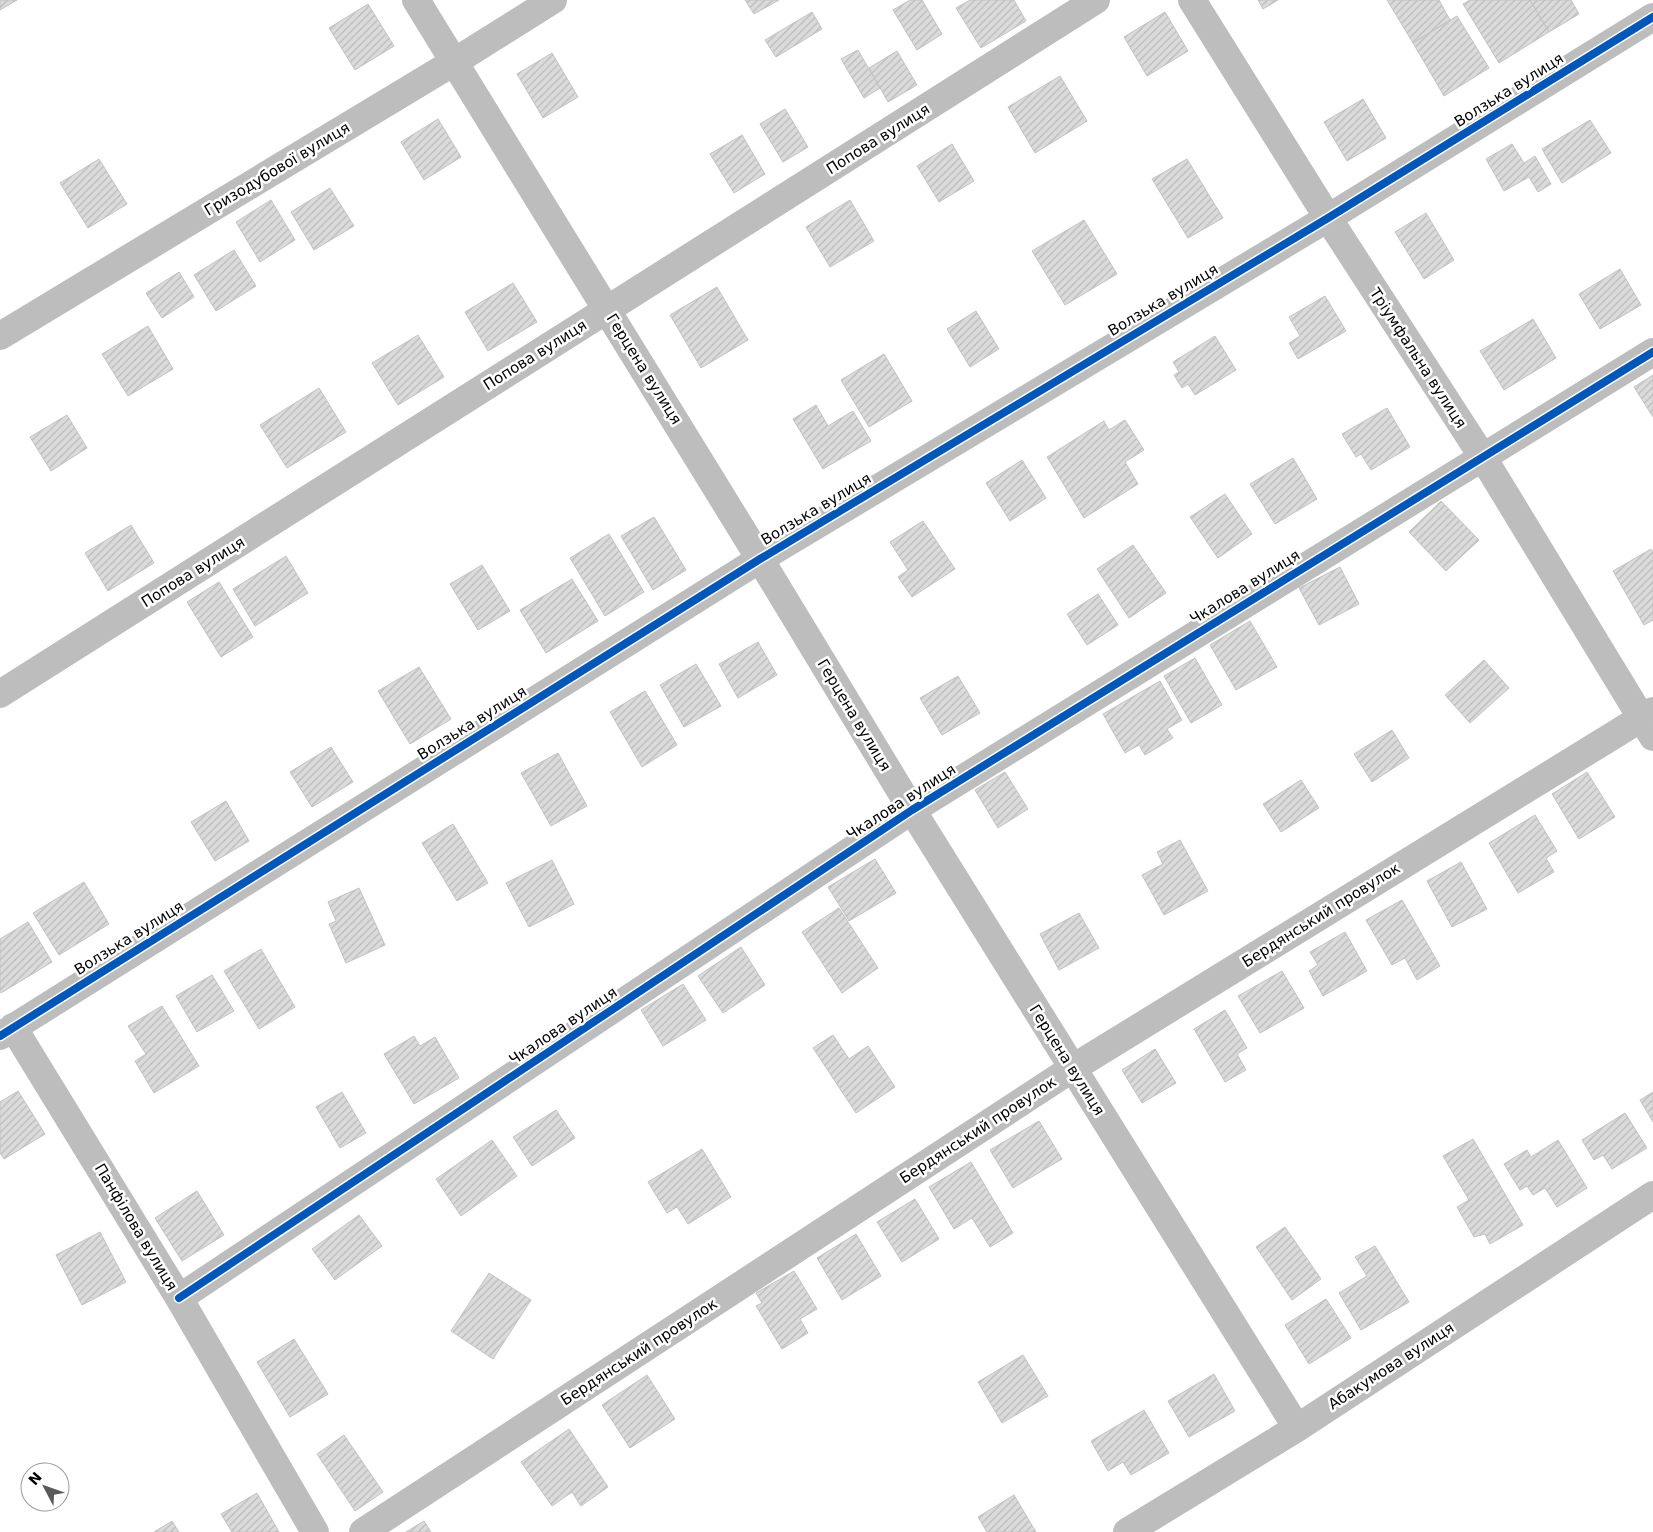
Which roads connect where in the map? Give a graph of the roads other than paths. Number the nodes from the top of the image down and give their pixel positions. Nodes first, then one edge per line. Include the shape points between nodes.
1 (416, 0) edge
2 (553, 0) edge
3 (1096, 0) edge
4 (1192, 0) edge
5 (1653, 17) edge
6 (454, 62) junction
7 (1328, 218) junction
8 (607, 310) junction
9 (0, 336) edge
10 (1653, 352) edge
11 (1482, 456) junction
12 (760, 559) junction
13 (0, 694) edge
14 (1649, 722) edge
15 (912, 810) junction
16 (4, 1030) edge
17 (1072, 1068) junction
18 (1653, 1195) edge
19 (179, 1298) junction
20 (1297, 1428) junction
21 (315, 1532) edge
22 (363, 1532) edge
23 (1127, 1532) edge

1 - 6 street, Герцена вулиця
2 - 6 street, Гризодубової вулиця
3 - 8 street, Попова вулиця
4 - 7 street, Тріумфальна вулиця
5 - 7 street, Волзька вулиця
6 - 8 street, Герцена вулиця
6 - 9 street, Гризодубової вулиця
7 - 11 street, Тріумфальна вулиця
7 - 12 street, Волзька вулиця
8 - 12 street, Герцена вулиця
8 - 13 street, Попова вулиця
10 - 11 street, Чкалова вулиця
11 - 14 street, Тріумфальна вулиця
11 - 15 street, Чкалова вулиця
12 - 15 street, Герцена вулиця
12 - 16 street, Волзька вулиця
14 - 17 street, Бердянський провулок
15 - 17 street, Герцена вулиця
15 - 19 street, Чкалова вулиця
16 - 19 street, Панфілова вулиця
17 - 20 street, Герцена вулиця
17 - 22 street, Бердянський провулок
18 - 20 street, Абакумова вулиця
19 - 21 street, Панфілова вулиця
20 - 23 street, Абакумова вулиця

